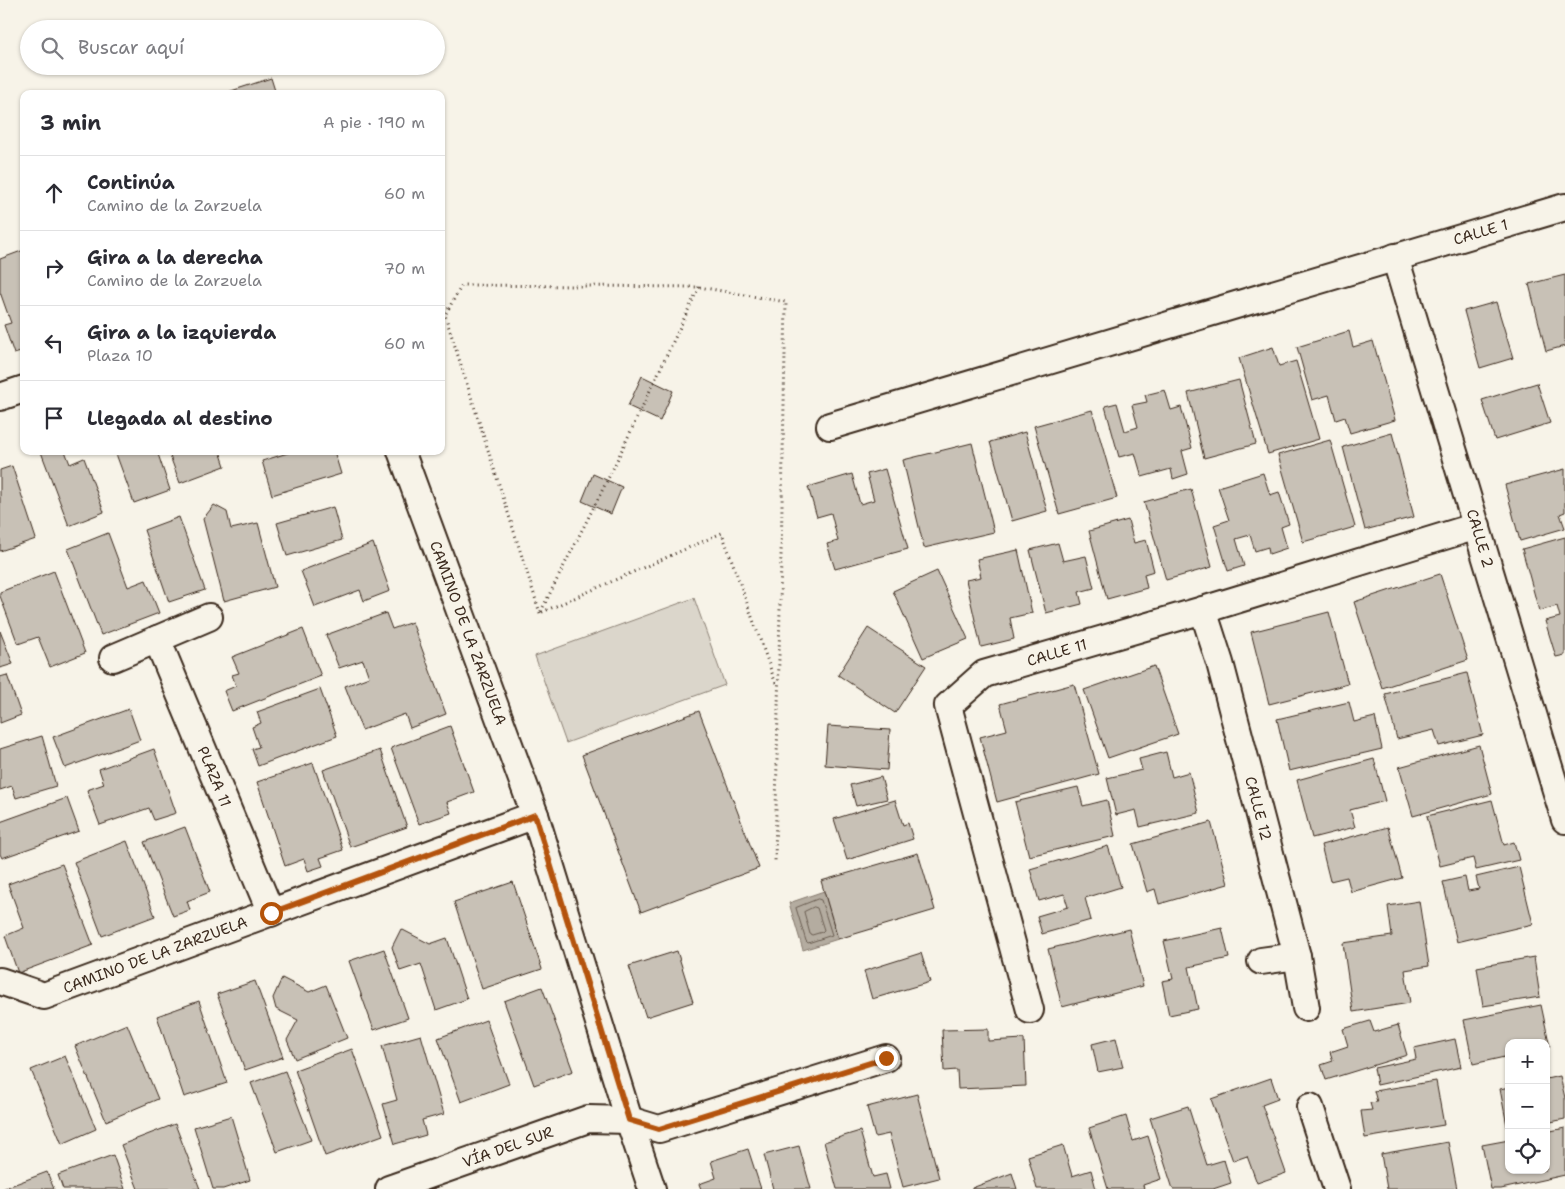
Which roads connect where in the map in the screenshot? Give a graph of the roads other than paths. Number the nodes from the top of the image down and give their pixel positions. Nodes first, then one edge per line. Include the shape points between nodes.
1 (1565, 207) edge
2 (1395, 256) junction
3 (20, 390) edge
4 (0, 397) edge
5 (830, 426) dead end
6 (402, 455) edge
7 (1477, 526) junction
8 (1203, 610) junction
9 (209, 617) dead end
10 (157, 639) junction
11 (112, 658) dead end
12 (535, 815) junction
13 (1565, 820) edge
14 (271, 913) junction
15 (1297, 956) junction
16 (1261, 961) dead end
17 (0, 981) edge
18 (1306, 1008) dead end
19 (1030, 1010) dead end
20 (886, 1058) dead end
21 (1310, 1107) dead end
22 (629, 1120) junction
23 (390, 1189) edge
24 (652, 1189) edge
25 (1337, 1189) edge

1 - 2 street, CALLE 1
2 - 5 street, CALLE 1
2 - 7 street, CALLE 2
3 - 4 street
6 - 12 street, CAMINO DE LA ZARZUELA
7 - 8 street, CALLE 11
7 - 13 street, CALLE 2
8 - 15 street, CALLE 12 via 1220,663
8 - 19 street, CALLE 11 via 984,674 948,706
9 - 10 street
10 - 11 street
10 - 14 street, PLAZA 11
12 - 14 street, CAMINO DE LA ZARZUELA
12 - 22 street, CAMINO DE LA ZARZUELA
14 - 17 street, CAMINO DE LA ZARZUELA via 44,996
15 - 16 street
15 - 18 street, CALLE 12
20 - 22 street, VÍA DEL SUR via 659,1129
21 - 25 street
22 - 23 street, VÍA DEL SUR via 588,1120
22 - 24 street, CAMINO DE LA ZARZUELA

